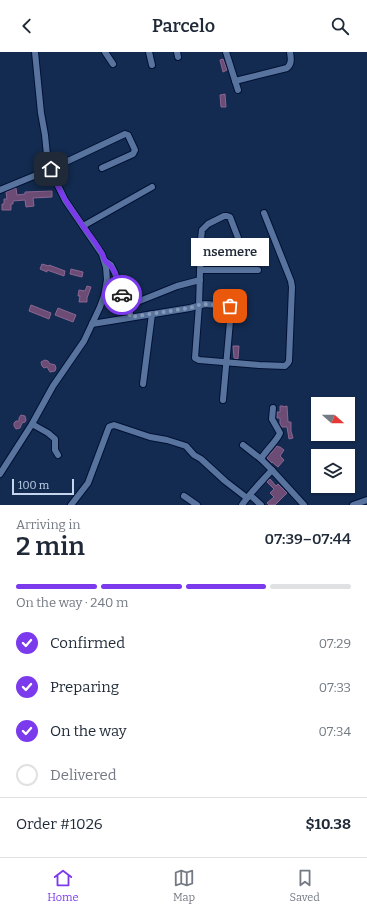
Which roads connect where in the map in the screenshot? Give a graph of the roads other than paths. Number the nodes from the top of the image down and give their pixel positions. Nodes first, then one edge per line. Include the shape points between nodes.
1 (35, 52) edge
2 (105, 52) edge
3 (149, 52) edge
4 (226, 52) edge
5 (290, 52) edge
6 (113, 64) dead end
7 (152, 65) dead end
8 (235, 81) junction
9 (238, 90) dead end
10 (102, 168) dead end
11 (51, 169) junction
12 (152, 187) dead end
13 (0, 190) edge
14 (264, 213) dead end
15 (83, 226) junction
16 (240, 243) dead end
17 (105, 261) junction
18 (200, 270) junction
19 (258, 270) dead end
20 (200, 280) junction
21 (199, 305) junction
22 (127, 306) junction
23 (152, 314) junction
24 (130, 317) junction
25 (92, 324) junction
26 (226, 363) junction
27 (143, 384) dead end
28 (223, 400) dead end
29 (273, 408) dead end
30 (32, 424) junction
31 (244, 445) dead end
32 (58, 455) dead end
33 (261, 459) junction
34 (272, 470) junction
35 (0, 474) edge
36 (184, 496) dead end
37 (249, 496) junction
38 (367, 500) edge
39 (71, 505) edge
40 (197, 505) edge
41 (242, 505) edge
42 (261, 505) edge
43 (304, 505) edge
44 (353, 505) edge

1 - 11 street via 41,113
2 - 6 street
3 - 7 street
4 - 8 street
5 - 8 street via 291,62 287,68
8 - 9 street
10 - 11 street via 135,152 130,136 125,134
11 - 13 street
11 - 15 street via 65,200
12 - 15 street
14 - 26 street via 292,287 288,361 283,366
15 - 17 street
16 - 18 street via 228,216 208,224 201,234
17 - 22 street via 113,269
17 - 25 street via 106,288
18 - 19 street
18 - 20 street
20 - 21 street
20 - 22 street via 177,286
21 - 23 street
21 - 26 street via 195,358
21 - 26 street via 230,306
22 - 24 street
23 - 24 street
23 - 27 street
24 - 25 street
25 - 30 street
26 - 28 street
29 - 33 street via 272,419 280,433
30 - 32 street via 55,439 55,450
30 - 35 street
31 - 33 street
33 - 34 street
34 - 37 street
34 - 43 street
36 - 40 street
37 - 39 street via 225,481 186,446 114,425 109,427 88,483
37 - 41 street
37 - 42 street
38 - 44 street

